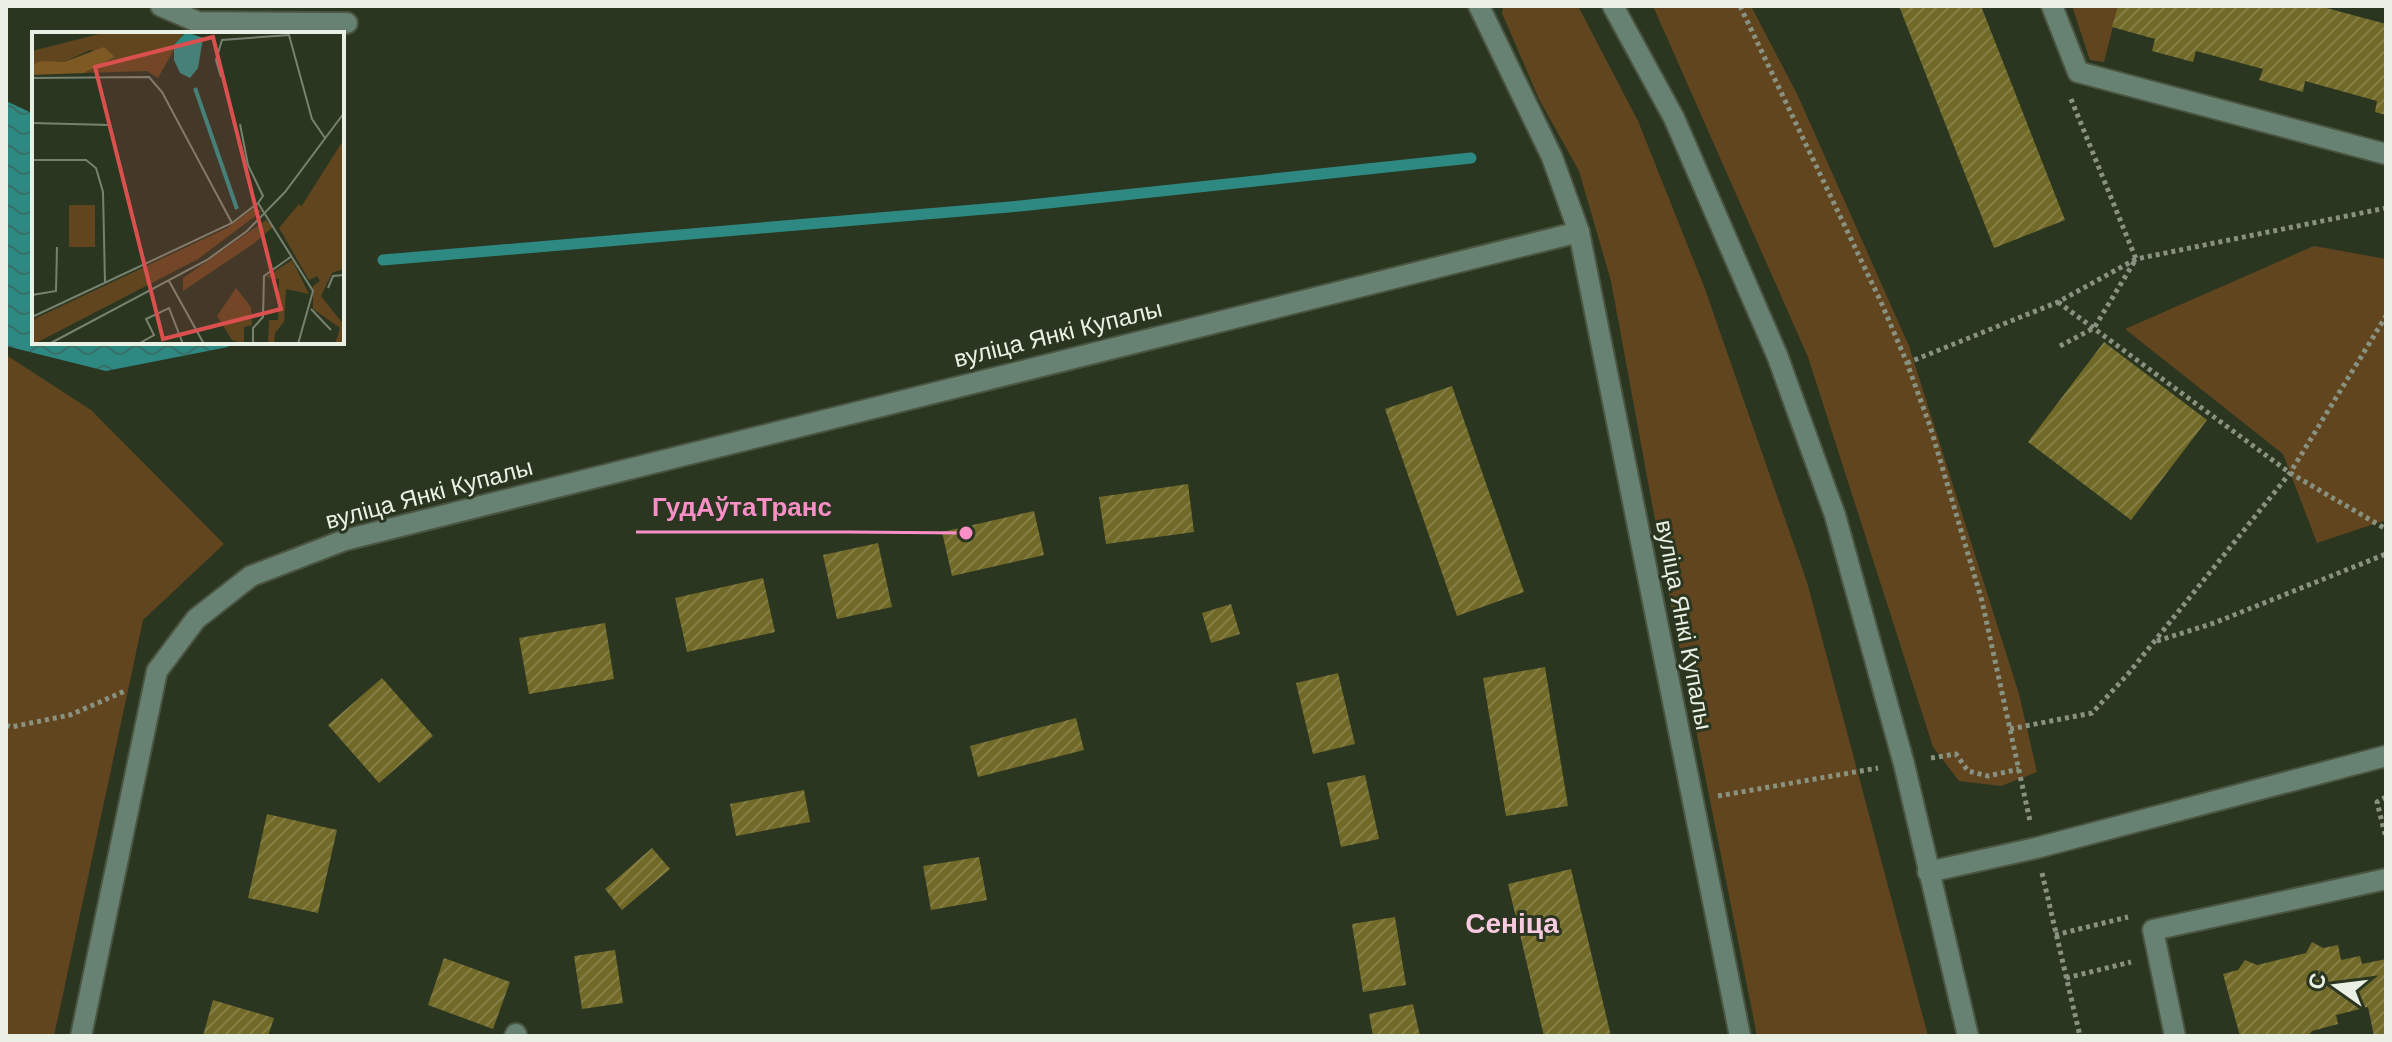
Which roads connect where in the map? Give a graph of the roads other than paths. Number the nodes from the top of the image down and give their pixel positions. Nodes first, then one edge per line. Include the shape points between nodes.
1 (161, 6) edge
2 (1479, 6) edge
3 (1613, 6) edge
4 (2052, 6) edge
5 (347, 23) dead end
6 (2386, 154) edge
7 (1579, 232) junction
8 (2386, 756) edge
9 (1928, 872) junction
10 (2386, 879) edge
11 (81, 1036) edge
12 (1740, 1036) edge
13 (1968, 1036) edge
14 (2175, 1036) edge

1 - 5 street via 198,22
2 - 7 street via 1552,157
3 - 9 street via 1674,118 1777,355 1835,515 1904,764
4 - 6 street via 2078,72
7 - 11 street, вуліца Янкі Купалы via 345,540 251,576 196,619 157,671
7 - 12 street, вуліца Янкі Купалы
8 - 9 street
9 - 13 street
10 - 14 street via 2153,930

